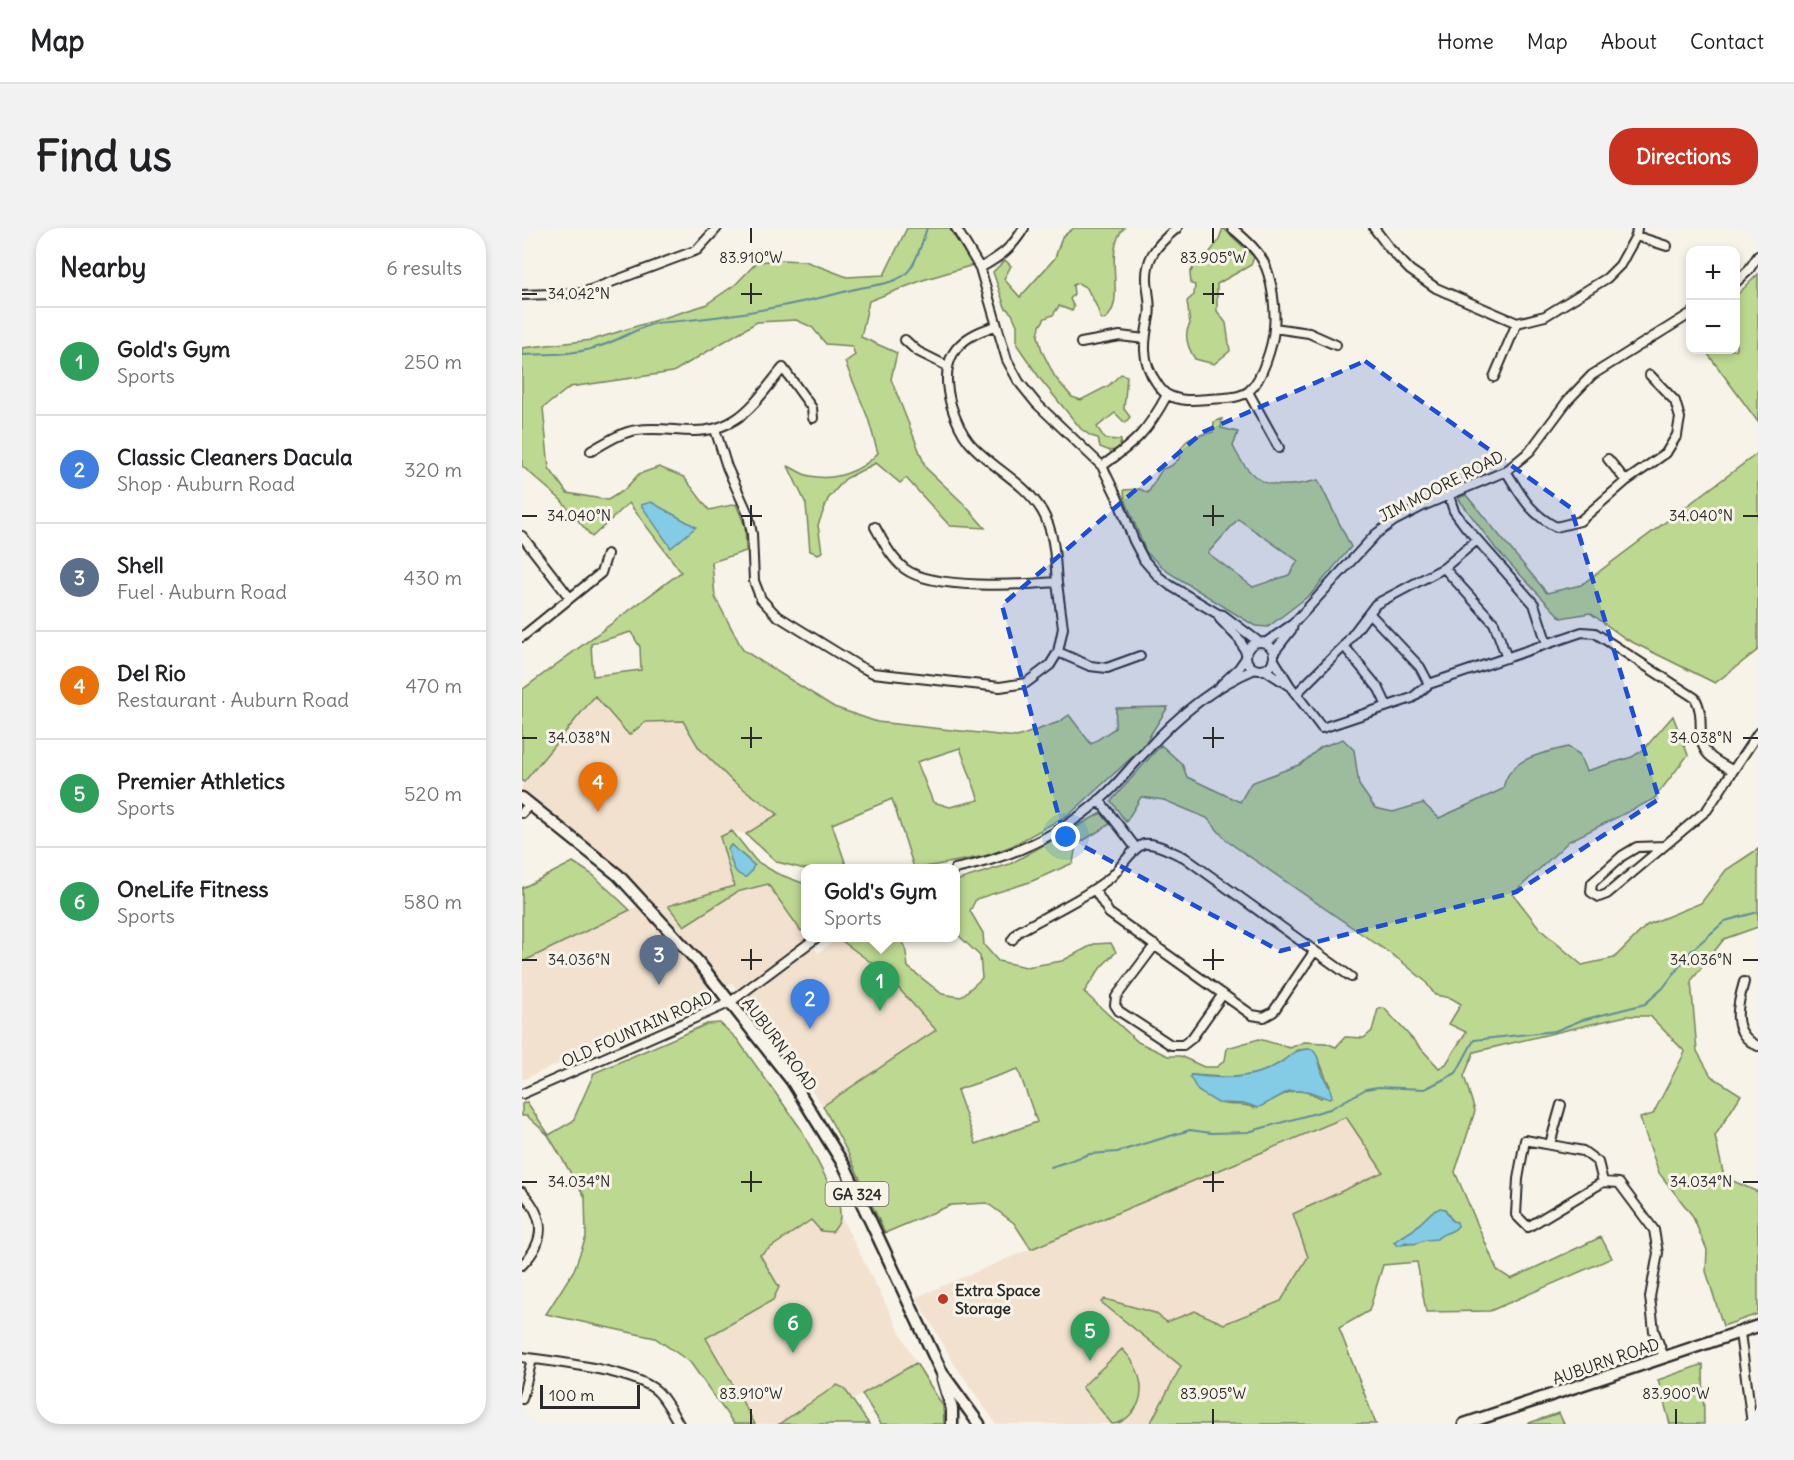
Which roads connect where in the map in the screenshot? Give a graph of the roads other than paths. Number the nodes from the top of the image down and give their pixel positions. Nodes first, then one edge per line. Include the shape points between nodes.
1 (717, 228) edge
2 (956, 228) edge
3 (1024, 228) edge
4 (1177, 228) edge
5 (1232, 228) edge
6 (1374, 228) edge
7 (1636, 232) edge
8 (1667, 246) dead end
9 (1758, 256) edge
10 (980, 268) junction
11 (1740, 278) edge
12 (522, 295) edge
13 (1686, 316) edge
14 (1517, 323) junction
15 (996, 326) junction
16 (1274, 328) junction
17 (1145, 339) junction
18 (905, 340) dead end
19 (1081, 343) dead end
20 (1336, 345) dead end
21 (947, 366) junction
22 (1650, 375) dead end
23 (1494, 377) dead end
24 (1248, 392) junction
25 (1167, 395) junction
26 (813, 418) dead end
27 (715, 429) junction
28 (1279, 448) dead end
29 (591, 451) dead end
30 (1608, 459) dead end
31 (1102, 466) junction
32 (1506, 471) junction
33 (1626, 481) junction
34 (1449, 495) junction
35 (875, 527) dead end
36 (522, 536) edge
37 (1477, 540) junction
38 (607, 554) dead end
39 (1444, 568) junction
40 (1057, 582) junction
41 (570, 598) junction
42 (1369, 613) junction
43 (1218, 614) junction
44 (1293, 624) junction
45 (522, 637) edge
46 (1262, 642) junction
47 (1547, 644) junction
48 (1344, 646) junction
49 (1058, 652) junction
50 (1246, 655) junction
51 (1140, 656) dead end
52 (1274, 656) junction
53 (1507, 658) junction
54 (1255, 669) junction
55 (1265, 670) junction
56 (1429, 684) junction
57 (1221, 685) junction
58 (1290, 686) junction
59 (1296, 694) junction
60 (1387, 706) junction
61 (1758, 733) edge
62 (1732, 770) junction
63 (1099, 800) junction
64 (526, 801) edge
65 (522, 813) edge
66 (1663, 846) junction
67 (1136, 848) junction
68 (960, 868) edge
69 (1095, 890) junction
70 (1012, 940) dead end
71 (811, 942) edge
72 (1155, 945) junction
73 (1314, 952) junction
74 (1351, 977) dead end
75 (1744, 982) dead end
76 (1223, 994) junction
77 (729, 1003) junction
78 (1758, 1046) edge
79 (522, 1094) edge
80 (1561, 1105) dead end
81 (1550, 1144) junction
82 (1603, 1182) junction
83 (522, 1192) edge
84 (522, 1264) edge
85 (1758, 1326) edge
86 (1740, 1333) junction
87 (522, 1357) edge
88 (1664, 1357) junction
89 (532, 1359) junction
90 (942, 1372) junction
91 (522, 1398) edge
92 (975, 1422) edge
93 (679, 1424) edge
94 (952, 1424) edge
95 (1464, 1424) edge
96 (1752, 1424) edge

1 - 12 street via 697,250 582,293
2 - 10 street
3 - 10 street via 1002,255
4 - 17 street via 1161,241 1148,262 1146,281 1151,312
5 - 16 street via 1264,261 1272,291
6 - 14 street via 1410,270 1436,288
7 - 8 street
7 - 14 street via 1620,265 1607,278 1545,316
9 - 11 street
10 - 15 street
13 - 32 street, JIM MOORE ROAD via 1592,375 1568,400 1530,452
14 - 23 street
15 - 21 street via 963,341
15 - 31 street via 1019,382
16 - 20 street via 1309,333
16 - 24 street via 1264,369
17 - 19 street via 1120,336
17 - 25 street via 1144,357 1149,373
18 - 21 street via 917,351
21 - 40 street via 950,400 965,436 1042,510 1051,532
22 - 33 street via 1675,401 1680,418 1677,435 1666,453
24 - 25 street via 1187,400
24 - 28 street
25 - 31 street via 1152,423 1133,444
26 - 27 street via 812,408 783,368 738,418
27 - 29 street via 636,430
27 - 49 street via 748,514 754,581 761,599 776,615 873,673 999,687 1026,683 1050,665
30 - 33 street
31 - 43 street via 1144,560 1171,586
32 - 33 street via 1528,506 1540,519 1556,527 1580,521
32 - 34 street, JIM MOORE ROAD
34 - 37 street via 1454,511
34 - 44 street, JIM MOORE ROAD via 1376,534
35 - 40 street via 890,554 906,570 926,579 1006,586
36 - 41 street
37 - 39 street
37 - 47 street via 1534,604
38 - 41 street via 601,573
39 - 42 street via 1389,596
39 - 53 street via 1494,623
40 - 49 street via 1063,628
41 - 45 street
42 - 48 street
42 - 56 street via 1420,667
43 - 46 street
43 - 50 street via 1240,640
44 - 46 street, JIM MOORE ROAD
44 - 52 street, JIM MOORE ROAD
46 - 50 street via 1251,645
46 - 52 street
47 - 53 street
47 - 62 street via 1582,632 1595,633 1695,698 1700,707 1701,744 1710,757
48 - 59 street
48 - 60 street via 1379,689
49 - 51 street via 1090,666 1107,668
50 - 54 street
50 - 57 street
52 - 55 street
52 - 58 street
53 - 56 street
54 - 55 street
54 - 57 street
55 - 58 street
56 - 60 street via 1412,698
57 - 63 street via 1172,724
58 - 59 street
59 - 60 street via 1322,728
61 - 62 street
62 - 66 street via 1707,810
63 - 67 street
63 - 68 street via 1029,846
64 - 65 street
64 - 77 main road, AUBURN ROAD / GA 324 via 618,875 699,963
66 - 66 street via 1637,847 1622,856 1592,882 1591,892 1599,897 1607,894
67 - 69 street via 1120,869
67 - 73 street via 1155,845 1184,857
69 - 70 street via 1018,932
69 - 72 street via 1109,913
71 - 77 street
72 - 76 street
72 - 76 street via 1116,997 1119,1011 1172,1045 1183,1046
73 - 74 street
73 - 76 street via 1272,1012 1264,1017 1252,1015
75 - 78 street via 1736,1008 1739,1027 1749,1042
77 - 79 street, OLD FOUNTAIN ROAD
77 - 90 main road, AUBURN ROAD / GA 324 via 792,1081 845,1167
80 - 81 street
81 - 82 street via 1583,1151 1598,1162
81 - 82 street via 1525,1140 1516,1215 1528,1227
82 - 88 street via 1619,1183 1654,1230 1658,1253 1650,1297 1654,1331
83 - 84 street via 536,1208 540,1222 539,1239
85 - 86 main road, AUBURN ROAD
86 - 88 main road, AUBURN ROAD
86 - 96 street
87 - 89 street
88 - 95 main road, AUBURN ROAD
89 - 91 street
89 - 93 street via 642,1380 659,1392
90 - 92 main road, AUBURN ROAD / GA 324
90 - 94 main road

